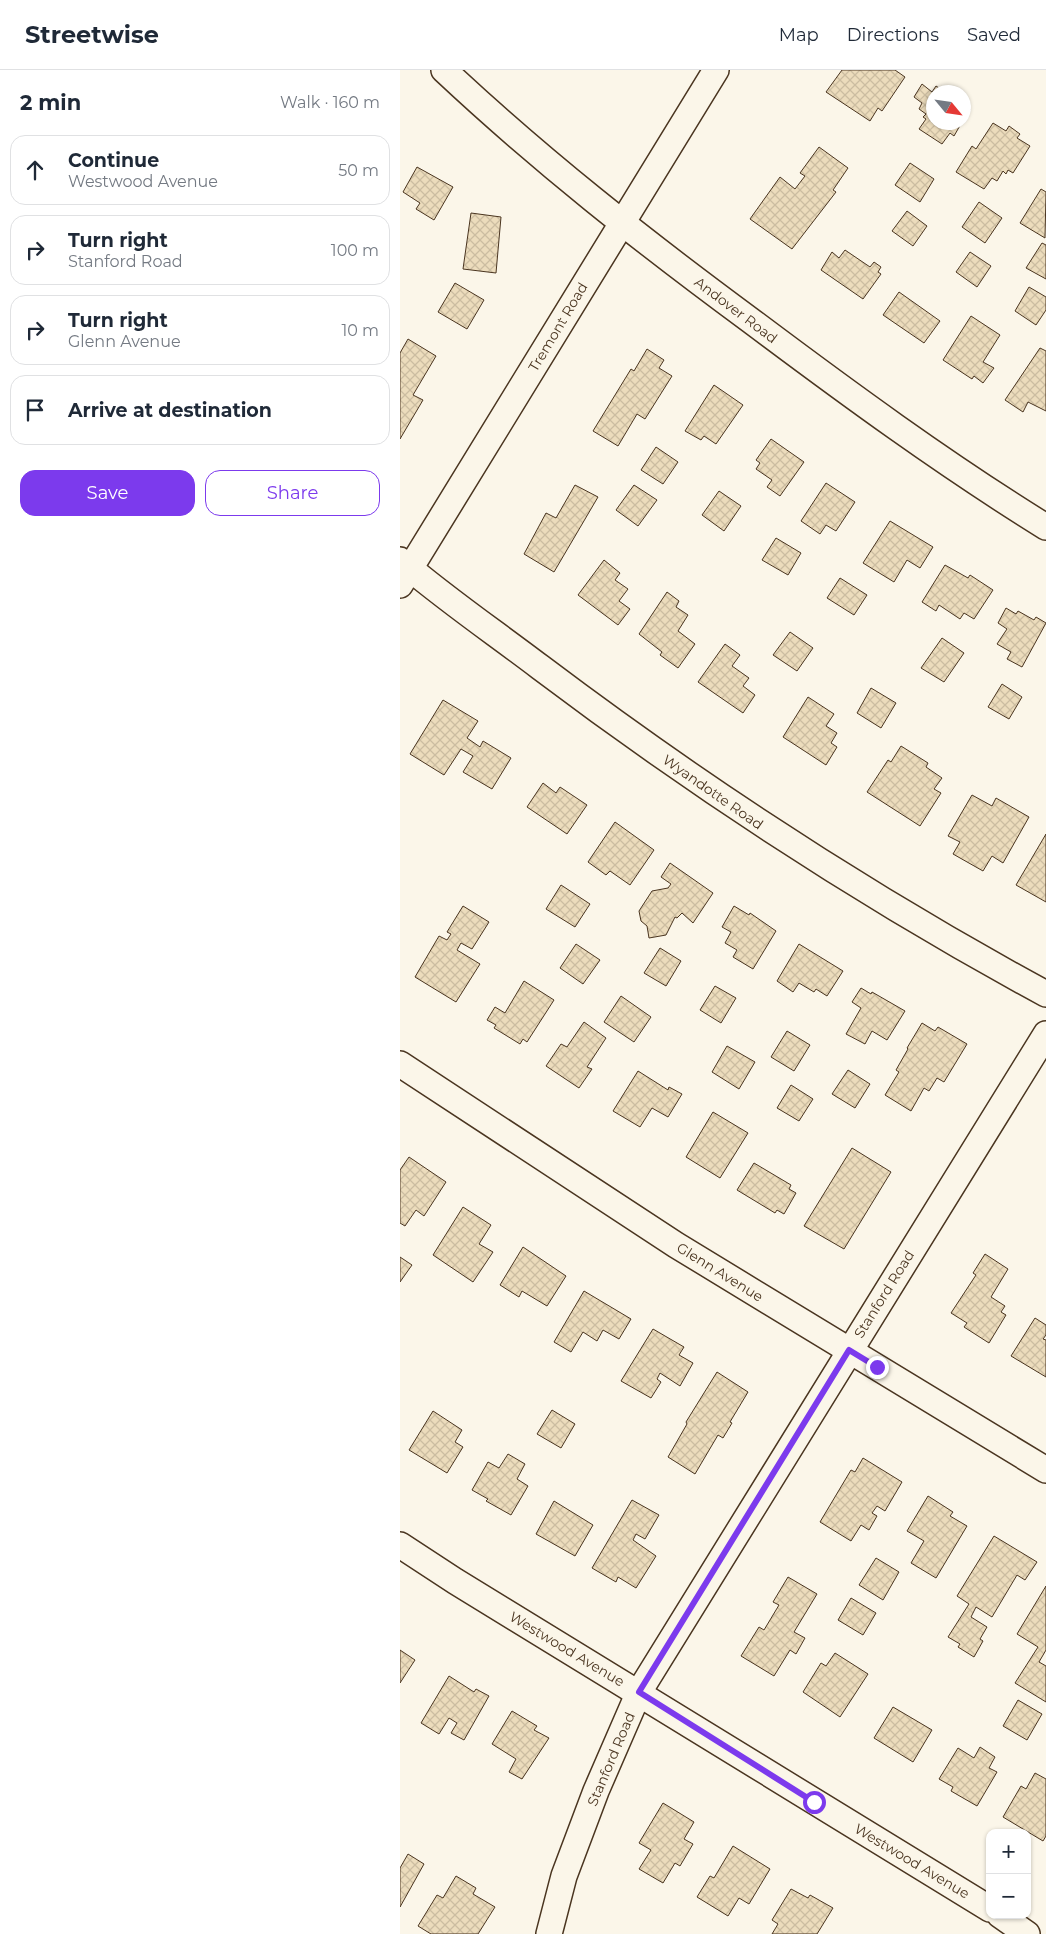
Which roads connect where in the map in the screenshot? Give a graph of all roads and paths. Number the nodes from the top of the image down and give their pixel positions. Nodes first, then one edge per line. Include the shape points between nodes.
1 (444, 70) edge
2 (716, 70) edge
3 (621, 224) junction
4 (1046, 527) edge
5 (403, 571) edge
6 (1046, 994) edge
7 (1046, 1034) edge
8 (400, 1064) edge
9 (849, 1350) junction
10 (1046, 1470) edge
11 (400, 1545) edge
12 (639, 1692) junction
13 (986, 1907) edge
14 (1006, 1919) edge
15 (549, 1934) edge
16 (1027, 1934) edge

1 - 3 street, Andover Road via 494,117
2 - 3 street, Tremont Road
3 - 4 street, Andover Road via 828,379
3 - 5 street, Tremont Road
5 - 6 street, Wyandotte Road via 754,821 871,895
7 - 9 street, Stanford Road
8 - 9 street, Glenn Avenue via 676,1245
9 - 10 street, Glenn Avenue
9 - 12 street, Stanford Road
11 - 12 street, Westwood Avenue
12 - 13 street, Westwood Avenue
12 - 15 street, Stanford Road via 564,1876
14 - 16 street

